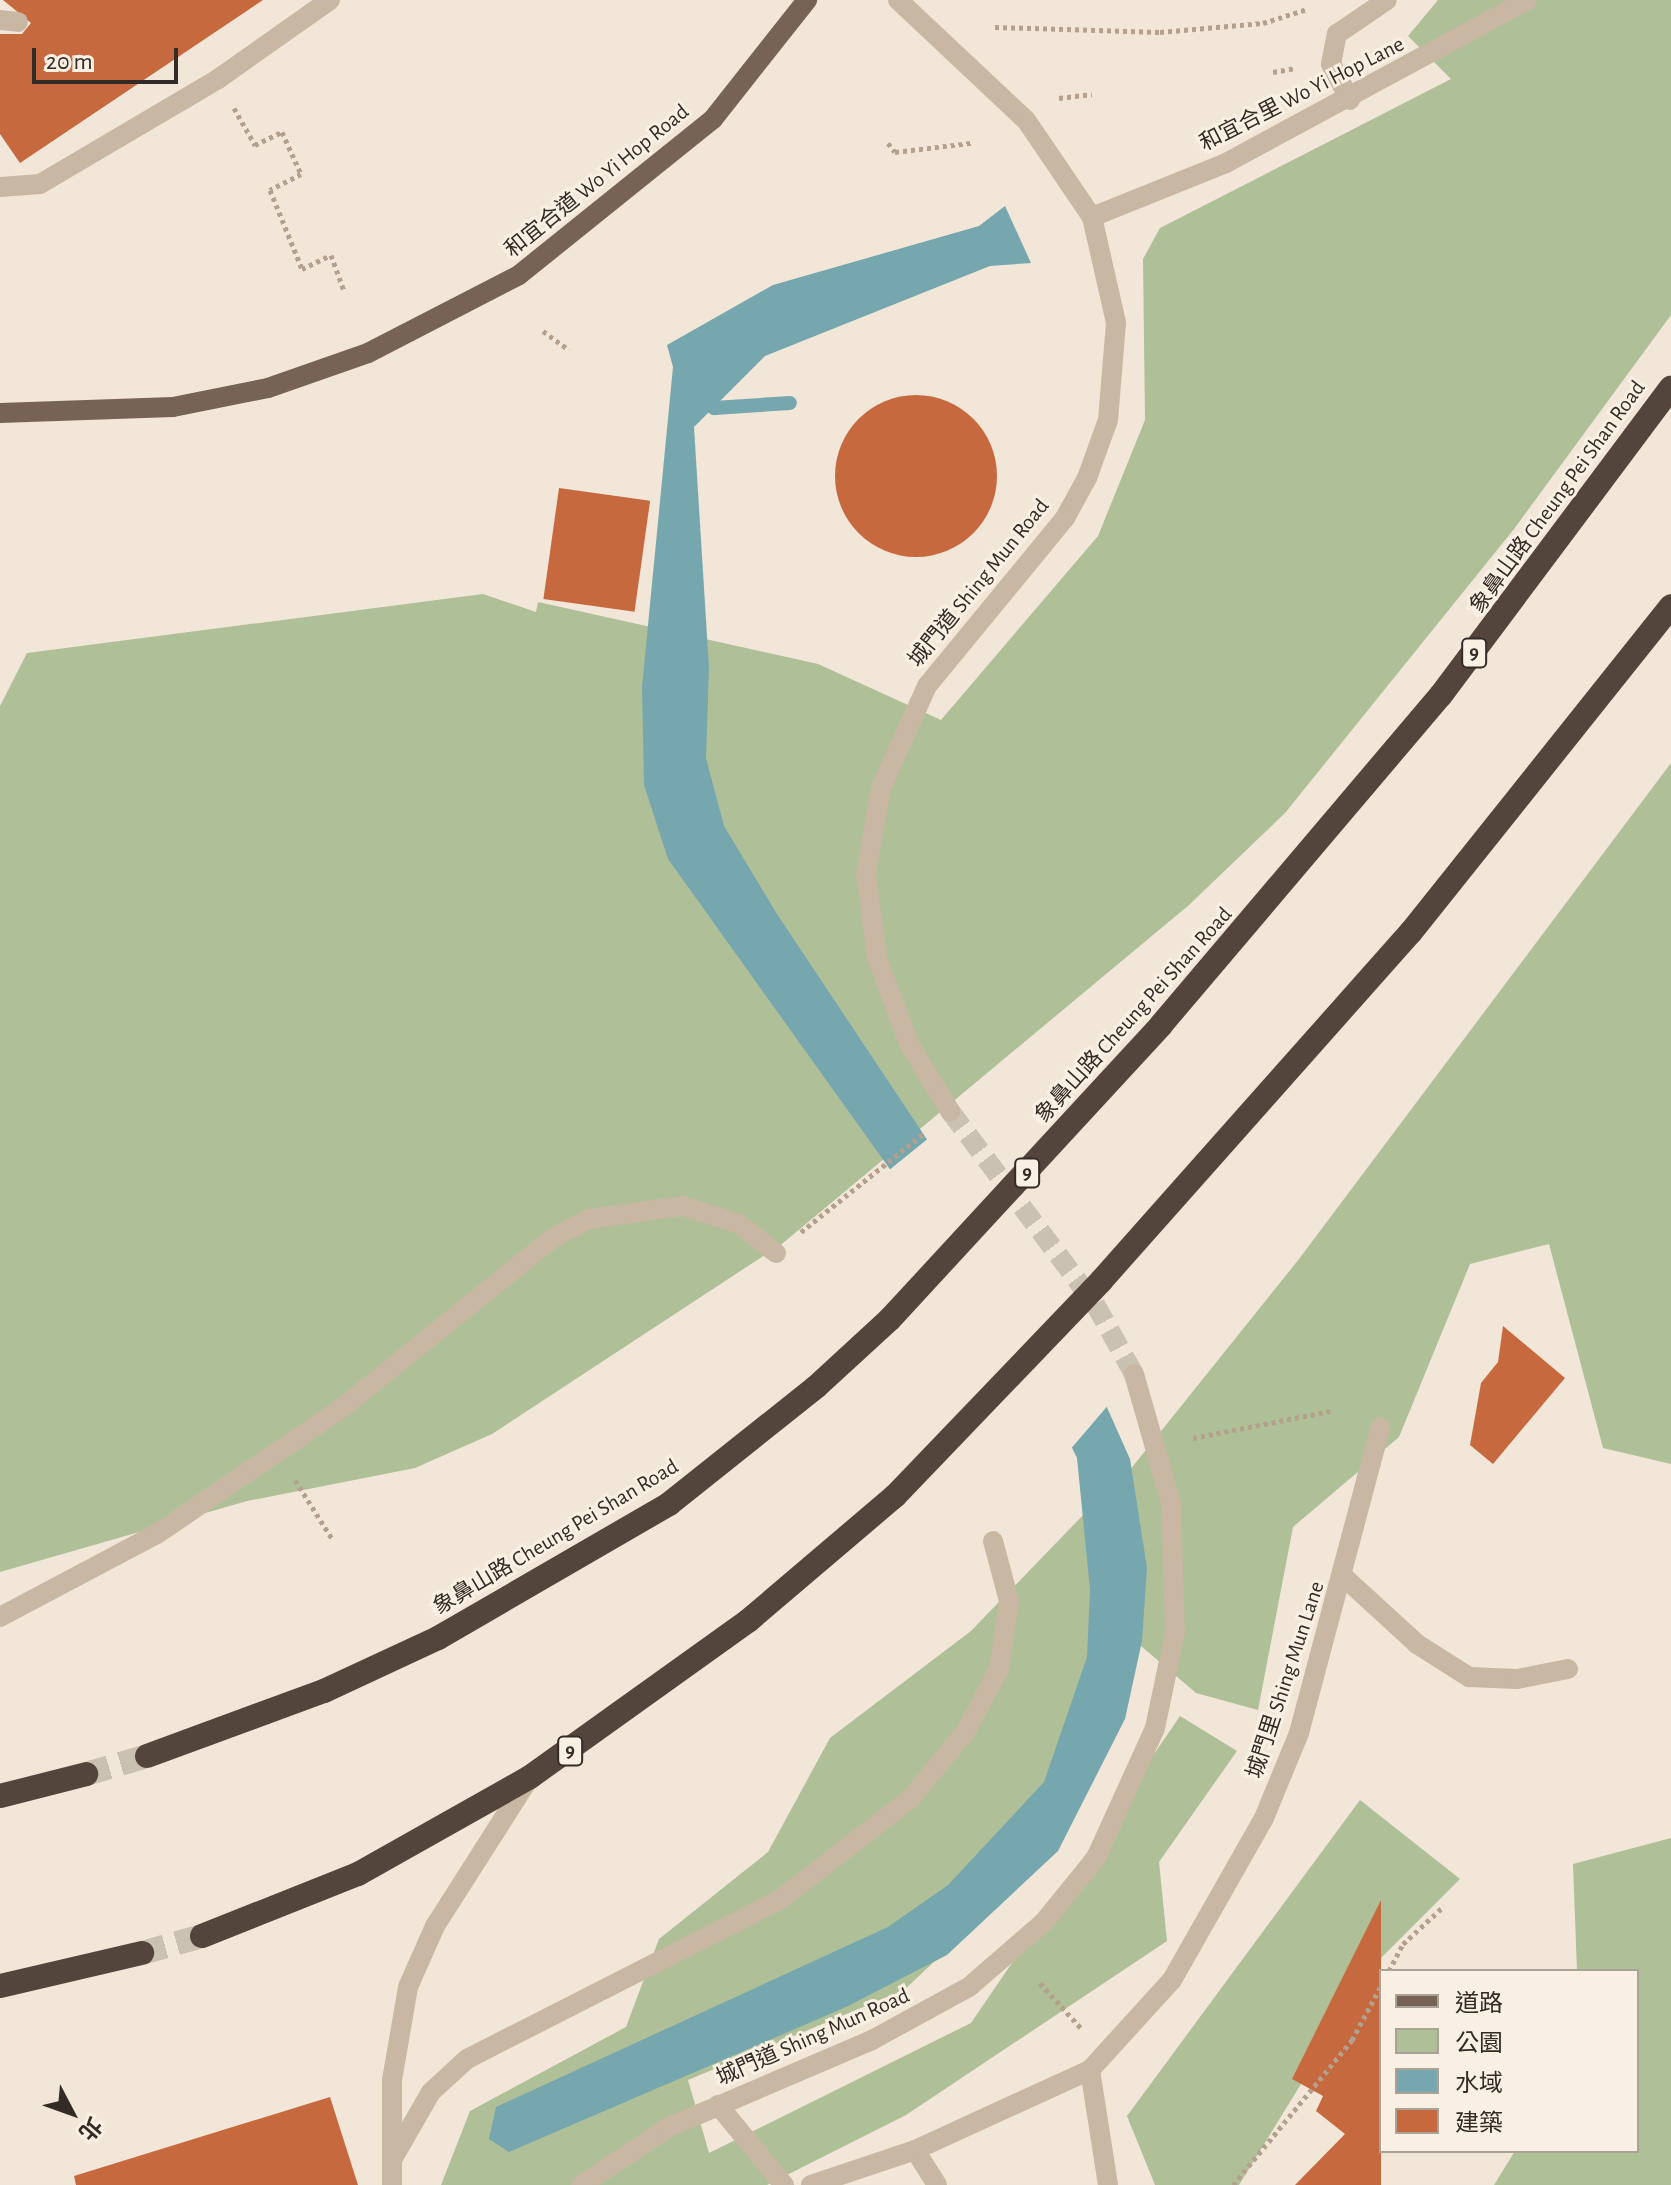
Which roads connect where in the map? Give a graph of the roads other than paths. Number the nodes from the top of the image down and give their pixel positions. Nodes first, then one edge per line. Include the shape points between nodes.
1 (330, 0) edge
2 (807, 0) edge
3 (898, 0) edge
4 (1387, 0) edge
5 (1527, 0) edge
6 (1350, 100) junction
7 (0, 187) edge
8 (1092, 217) junction
9 (1671, 387) edge
10 (0, 413) edge
11 (1671, 606) edge
12 (950, 1111) tunnel mouth
13 (776, 1253) road end
14 (1134, 1374) tunnel mouth
15 (1380, 1428) dead end
16 (993, 1541) dead end
17 (1345, 1578) junction
18 (0, 1617) edge
19 (1568, 1669) dead end
20 (147, 1756) tunnel mouth
21 (86, 1774) tunnel mouth
22 (530, 1777) junction
23 (0, 1796) edge
24 (202, 1936) tunnel mouth
25 (142, 1953) tunnel mouth
26 (0, 1986) edge
27 (1090, 2070) junction
28 (718, 2105) junction
29 (915, 2150) junction
30 (393, 2158) junction
31 (392, 2185) edge
32 (581, 2185) edge
33 (784, 2185) edge
34 (811, 2185) edge
35 (937, 2185) edge
36 (1108, 2185) edge

1 - 7 street via 218,79 40,184
2 - 10 main road, 和宜合道 Wo Yi Hop Road via 713,119 519,275 382,346 268,388 173,407
3 - 8 street, 城門道 Shing Mun Road via 1026,120
4 - 6 street via 1337,34 1331,64
5 - 6 street, 和宜合里 Wo Yi Hop Lane
6 - 8 street, 和宜合里 Wo Yi Hop Lane via 1226,163
8 - 12 street, 城門道 Shing Mun Road via 1116,323 1108,420 1065,518 927,686 881,788 866,873 877,958 909,1044
9 - 20 highway, 象鼻山路 Cheung Pei Shan Road / 9, bridge via 1441,695 1161,1025 890,1319 816,1387 669,1504 438,1638 324,1691
11 - 22 highway, 9, bridge via 1411,932 1250,1116 895,1496 748,1621
13 - 18 street via 739,1224 683,1206 589,1219 554,1237 439,1336 273,1455 83,1579
14 - 28 street, 城門道 Shing Mun Road via 1168,1489 1177,1590 1165,1690 1119,1817 1070,1893 969,1987 872,2040
15 - 17 street, 城門里 Shing Mun Lane
16 - 30 street via 1009,1601 999,1669 966,1731 910,1799 781,1899 467,2059 431,2092
17 - 19 street via 1417,1644 1469,1677 1517,1679
17 - 27 street, 城門里 Shing Mun Lane via 1299,1733 1264,1818 1172,1980
21 - 23 highway
22 - 24 highway, 9 via 358,1874
22 - 30 street via 435,1926 408,1987 392,2080
25 - 26 highway
27 - 29 street, 城門里 Shing Mun Lane
27 - 36 street
28 - 32 street, 城門道 Shing Mun Road via 626,2151
28 - 33 street
29 - 34 street, 城門里 Shing Mun Lane
29 - 35 street
30 - 31 street

